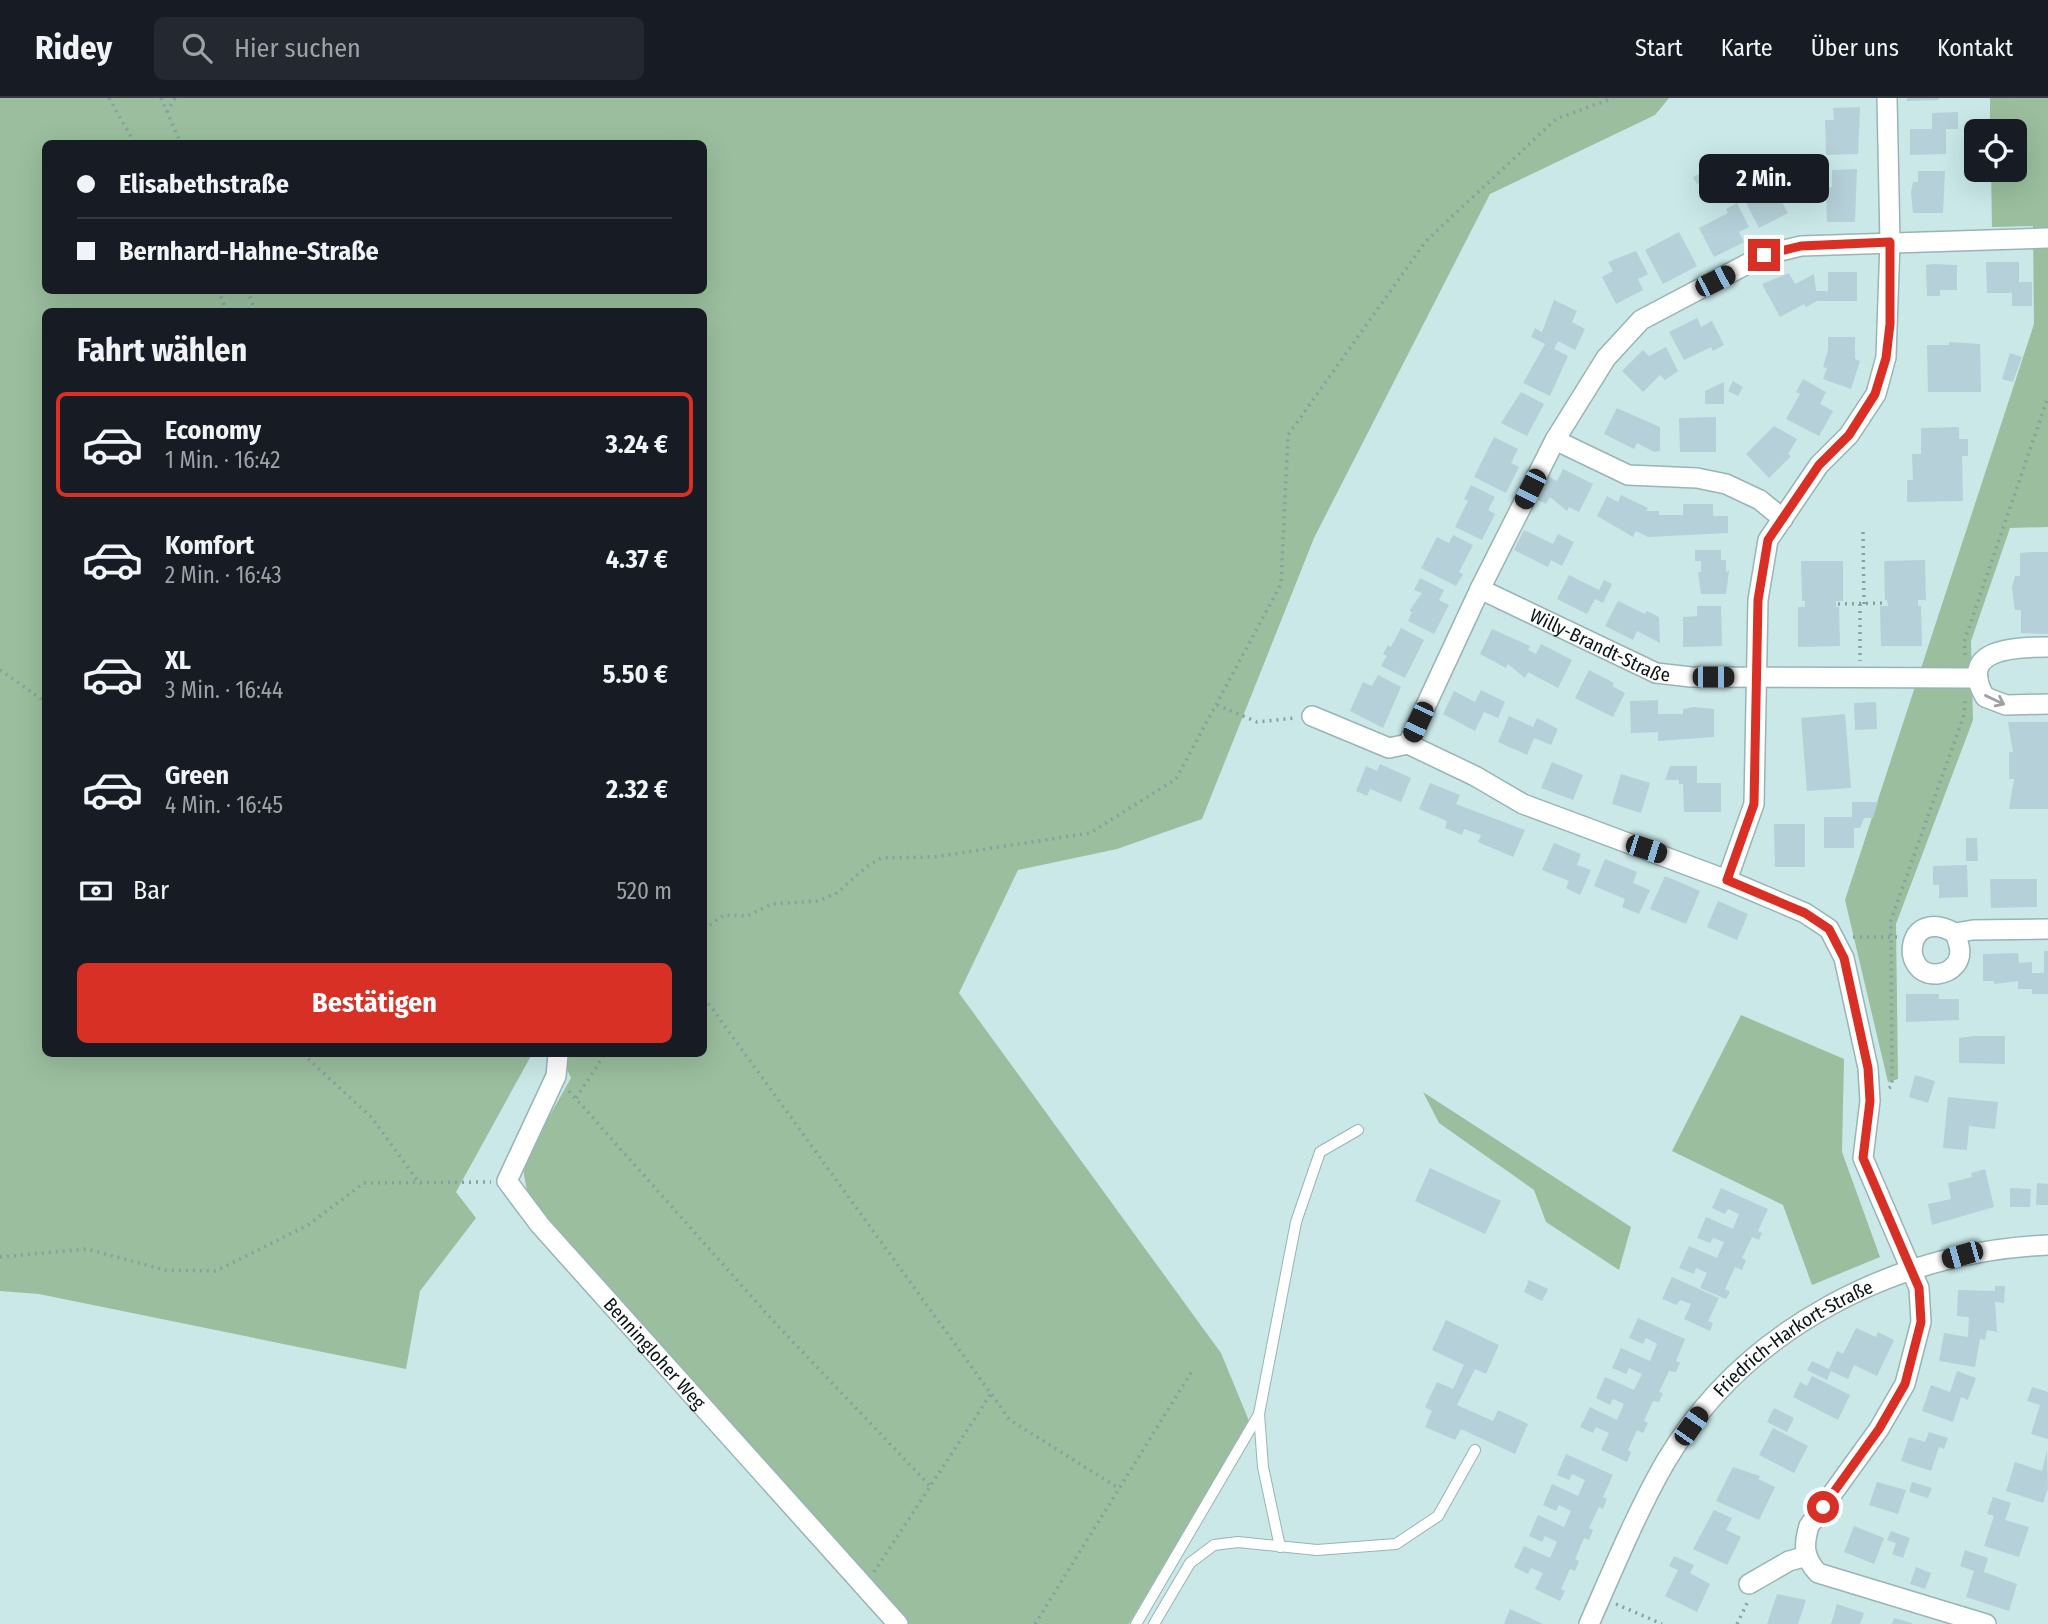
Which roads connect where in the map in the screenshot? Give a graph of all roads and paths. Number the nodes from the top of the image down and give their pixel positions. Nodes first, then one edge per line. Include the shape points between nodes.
1 (108, 98) edge
2 (161, 98) edge
3 (175, 98) edge
4 (1613, 98) edge
5 (1887, 98) edge
6 (167, 112) junction
7 (133, 140) edge
8 (179, 140) edge
9 (2048, 238) edge
10 (1890, 242) junction
11 (2048, 397) edge
12 (1555, 440) junction
13 (1783, 519) junction
14 (1863, 532) dead end
15 (1480, 589) junction
16 (1886, 603) dead end
17 (1838, 604) dead end
18 (1862, 604) junction
19 (2048, 647) edge
20 (0, 670) edge
21 (1757, 677) junction
22 (1861, 677) junction
23 (1971, 678) junction
24 (42, 701) edge
25 (2048, 704) edge
26 (1217, 705) junction
27 (1312, 716) joint
28 (1408, 744) junction
29 (1727, 880) junction
30 (707, 927) edge
31 (2048, 929) edge
32 (1955, 933) junction
33 (1833, 937) junction
34 (1889, 937) junction
35 (1914, 937) junction
36 (707, 1001) edge
37 (306, 1057) edge
38 (558, 1057) edge
39 (602, 1057) edge
40 (556, 1076) junction
41 (576, 1098) junction
42 (1870, 1101) junction
43 (1358, 1130) dead end
44 (507, 1181) junction
45 (421, 1185) junction
46 (2048, 1245) edge
47 (0, 1256) edge
48 (1910, 1270) junction
49 (1192, 1371) dead end
50 (992, 1392) junction
51 (1259, 1414) junction
52 (1475, 1450) dead end
53 (930, 1487) junction
54 (1120, 1489) junction
55 (1280, 1547) junction
56 (1807, 1556) junction
57 (1749, 1584) dead end
58 (864, 1587) junction
59 (1601, 1598) junction
60 (898, 1624) edge
61 (1035, 1624) edge
62 (1136, 1624) edge
63 (1154, 1624) edge
64 (1590, 1624) edge
65 (1662, 1624) edge
66 (1986, 1624) edge

1 - 7 path
2 - 6 path
3 - 6 path
4 - 26 path via 1556,119 1426,241 1288,435 1281,584
5 - 10 street
6 - 8 path
9 - 10 street
10 - 12 street via 1801,246 1764,255 1641,320 1606,358
10 - 13 street via 1890,324 1875,394
11 - 23 path via 1964,642
12 - 13 street via 1628,475 1726,484 1760,500
12 - 15 street
13 - 21 street via 1768,540 1758,600
14 - 18 path
15 - 21 street, Willy-Brandt-Straße via 1656,673
15 - 28 street
16 - 18 path
17 - 18 path
18 - 22 path
19 - 23 street via 2009,648 1989,654
20 - 24 path
21 - 22 street, Willy-Brandt-Straße
21 - 29 street via 1754,804
22 - 23 street, Willy-Brandt-Straße
23 -> 25 street via 1985,697 2006,705
23 - 34 path via 1964,715 1891,920
26 - 27 path via 1257,722
26 - 30 path via 1176,779 1090,832 934,857 881,858 838,893 818,901 772,904 747,916 724,915
27 - 28 street via 1389,748
28 - 29 street via 1523,804
29 - 33 street via 1805,913
31 - 32 street
32 - 35 street via 1934,926
32 - 35 street via 1961,948 1957,963 1945,973 1930,974 1917,966 1911,952
33 - 34 path
33 - 42 street via 1844,958 1868,1068
34 - 35 path
34 - 42 path via 1892,1086
36 - 50 path
37 - 45 path via 372,1118
38 - 40 street
39 - 41 path
40 - 41 path
40 - 44 street
41 - 53 path via 775,1323
42 - 48 street via 1863,1158
43 - 51 lane via 1320,1152 1296,1222
44 - 45 path
44 - 58 street, Benningloher Weg via 540,1225
45 - 47 path via 364,1184 308,1225 216,1271 164,1270 87,1249
46 - 48 street, Friedrich-Harkort-Straße via 1962,1255
48 - 56 street via 1919,1288 1921,1322 1905,1384 1879,1429 1809,1526 1804,1544
48 - 59 street, Friedrich-Harkort-Straße via 1839,1299 1790,1328 1704,1408 1666,1461
49 - 54 path
50 - 53 path
50 - 54 path via 1010,1420
51 - 55 lane via 1263,1467
51 - 62 lane
52 - 55 lane via 1438,1516 1396,1544 1317,1550
53 - 58 path
54 - 61 path
55 - 63 lane via 1238,1542 1214,1545 1190,1563
56 - 57 street
56 - 66 street via 1818,1573
58 - 60 street, Benningloher Weg
59 - 64 street, Friedrich-Harkort-Straße
59 - 65 path

